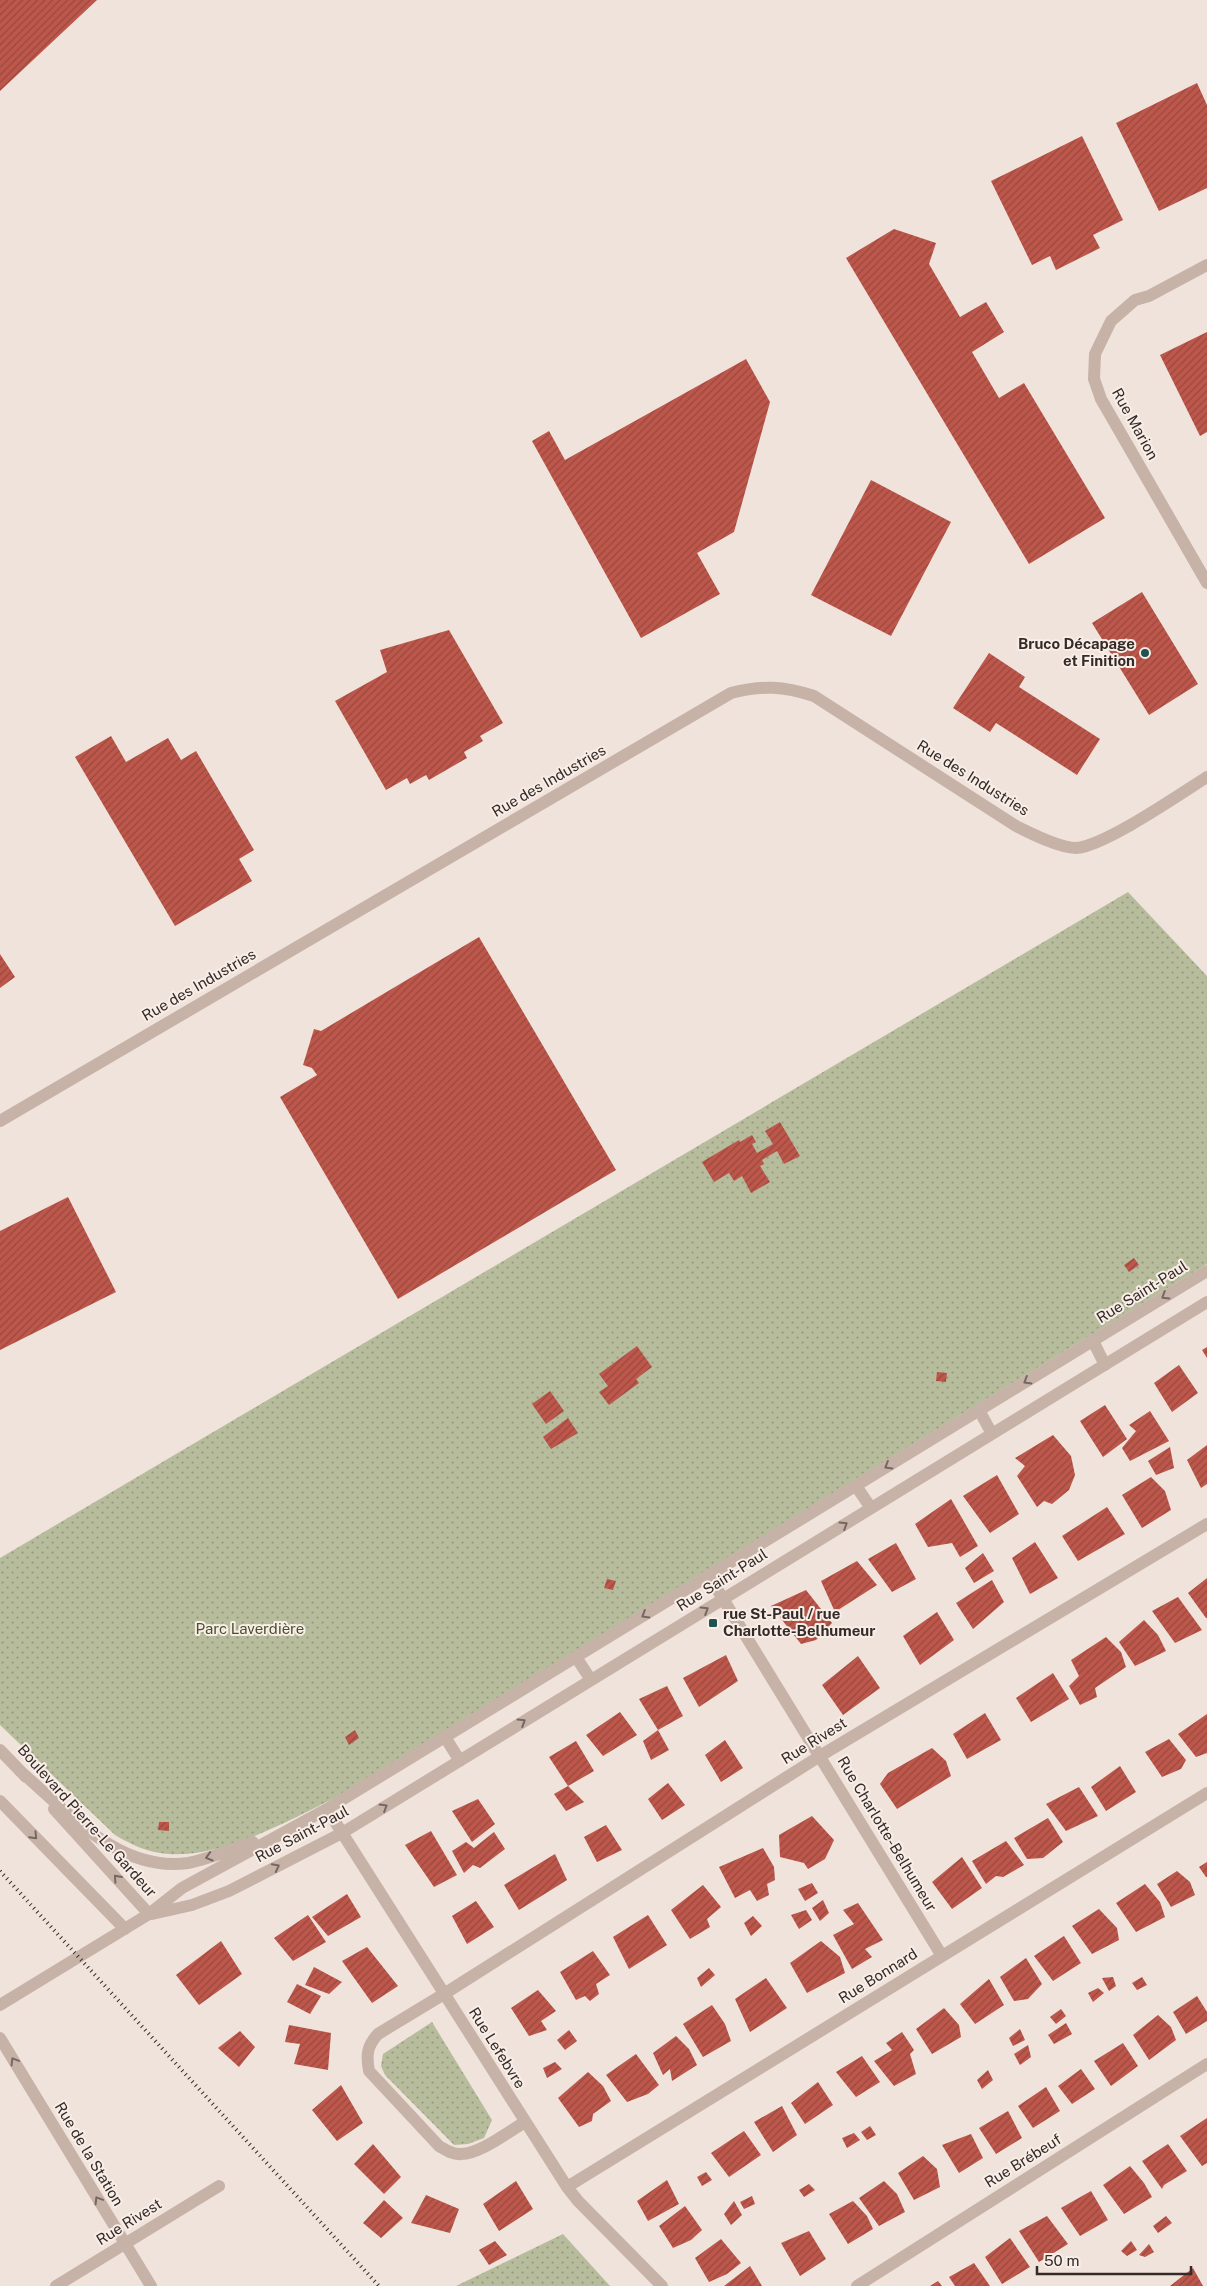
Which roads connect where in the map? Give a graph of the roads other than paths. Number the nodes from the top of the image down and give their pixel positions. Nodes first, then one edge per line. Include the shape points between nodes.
1 (1207, 265) edge
2 (1207, 583) edge
3 (1207, 777) edge
4 (0, 1121) edge
5 (1207, 1271) edge
6 (1207, 1302) edge
7 (1093, 1341) junction
8 (1105, 1365) junction
9 (979, 1410) junction
10 (992, 1434) junction
11 (856, 1486) junction
12 (871, 1508) junction
13 (1207, 1524) edge
14 (709, 1576) junction
15 (723, 1599) junction
16 (576, 1657) junction
17 (591, 1680) junction
18 (445, 1737) junction
19 (0, 1750) edge
20 (820, 1756) junction
21 (460, 1761) junction
22 (20, 1771) junction
23 (1207, 1793) edge
24 (0, 1801) edge
25 (327, 1809) junction
26 (288, 1830) junction
27 (342, 1833) junction
28 (149, 1914) junction
29 (125, 1930) junction
30 (942, 1956) junction
31 (444, 1994) junction
32 (0, 2005) edge
33 (0, 2038) edge
34 (1207, 2064) edge
35 (525, 2122) junction
36 (219, 2186) dead end
37 (567, 2187) junction
38 (125, 2244) junction
39 (56, 2286) edge
40 (151, 2286) edge
41 (662, 2286) edge
42 (857, 2286) edge

1 - 2 street, Rue Marion via 1149,296 1134,300 1111,321 1095,354 1094,379 1101,399
3 - 4 street, Rue des Industries via 1126,827 1076,848 1016,826 814,696 773,686 731,693
5 -> 7 street, Rue Saint-Paul
6 - 8 street, Rue Saint-Paul
7 - 8 street, Rue Saint-Paul
7 -> 9 street, Rue Saint-Paul
8 - 10 street, Rue Saint-Paul
9 - 10 street
9 -> 11 street, Rue Saint-Paul
10 - 12 street, Rue Saint-Paul
11 - 12 street
11 - 14 street, Rue Saint-Paul
15 -> 12 street, Rue Saint-Paul
13 - 20 street, Rue Rivest
14 - 15 street, Rue Charlotte-Belhumeur
14 -> 16 street, Rue Saint-Paul
17 -> 15 street, Rue Saint-Paul
15 - 20 street, Rue Charlotte-Belhumeur
16 - 17 street
16 - 18 street, Rue Saint-Paul
21 -> 17 street, Rue Saint-Paul
18 - 21 street
18 - 25 street, Rue Saint-Paul
19 - 22 street, Boulevard Pierre-Le Gardeur
20 - 30 street, Rue Charlotte-Belhumeur
20 - 31 street, Rue Rivest
27 -> 21 street, Rue Saint-Paul
26 -> 22 street via 189,1862 156,1863 133,1856 97,1837
28 -> 22 street, Boulevard Pierre-Le Gardeur
23 - 30 street, Rue Bonnard
24 -> 29 street
25 - 26 street, Rue Saint-Paul
25 - 27 street, Rue Lefebvre
26 - 28 street, Rue Saint-Paul via 182,1888
28 -> 27 street, Rue Saint-Paul via 192,1905 228,1891
27 - 31 street, Rue Lefebvre
28 - 29 street, Rue Saint-Paul
29 - 32 street, Rue Saint-Paul
30 - 37 street, Rue Bonnard
31 - 35 street, Rue Lefebvre
31 - 35 street, Rue Rivest via 378,2034 370,2043 366,2056 368,2071 439,2146 449,2152 460,2155 475,2152
38 -> 33 street, Rue de la Station
34 - 42 street, Rue Brébeuf
35 - 37 street, Rue Lefebvre
36 - 38 street, Rue Rivest
37 - 41 street, Rue Lefebvre
38 - 39 street, Rue Rivest
38 - 40 street, Rue de la Station

